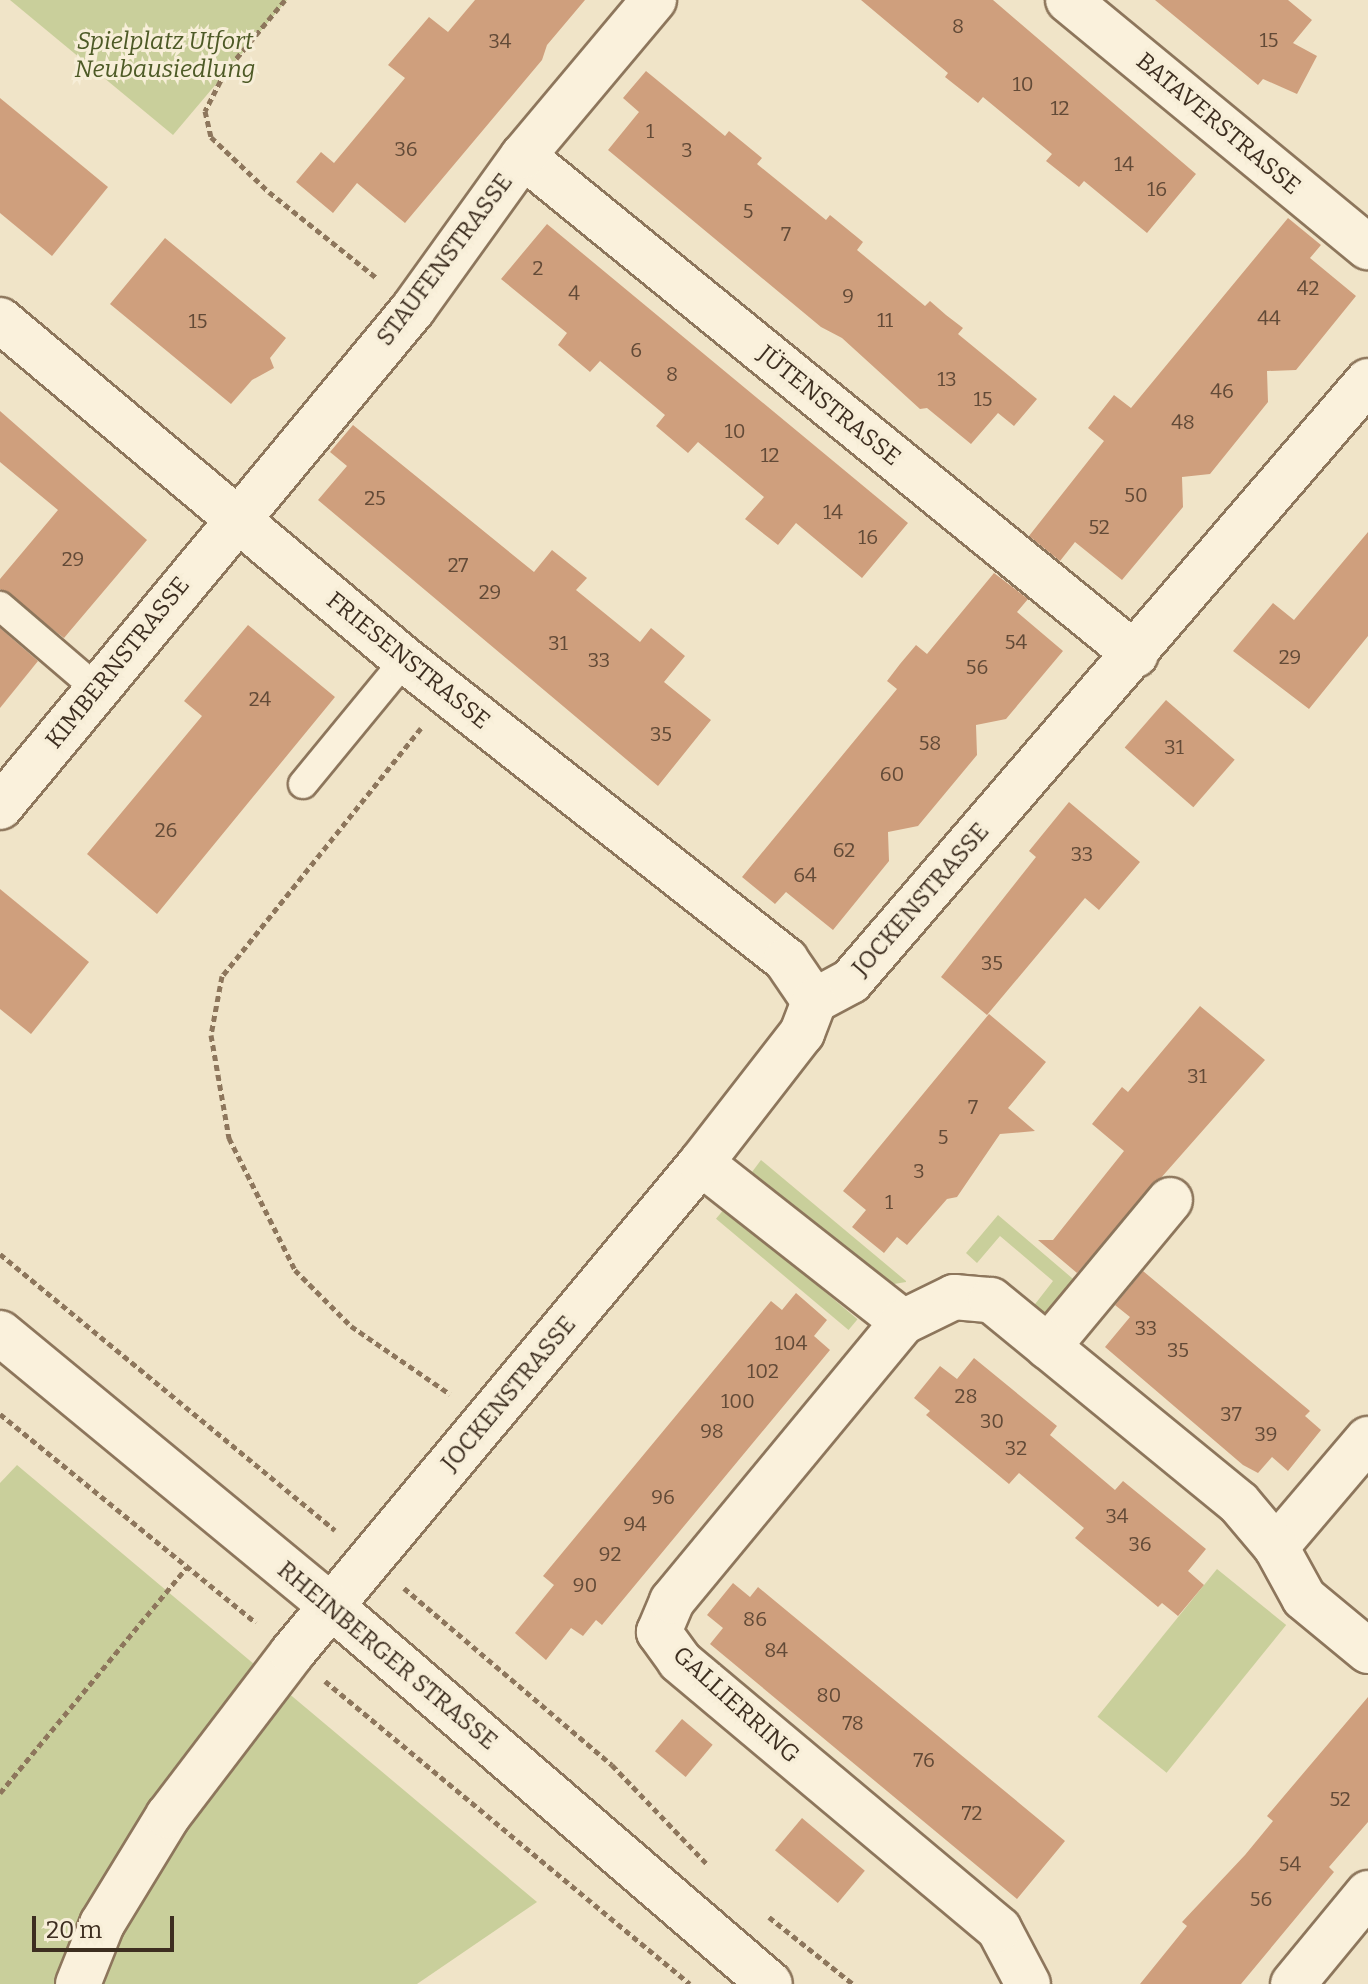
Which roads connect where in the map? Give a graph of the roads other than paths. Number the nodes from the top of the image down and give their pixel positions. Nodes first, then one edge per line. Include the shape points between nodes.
1 (654, 0) edge
2 (1068, 0) edge
3 (523, 156) junction
4 (1368, 247) edge
5 (0, 320) edge
6 (1368, 381) edge
7 (235, 518) junction
8 (0, 606) edge
9 (1136, 655) junction
10 (405, 660) junction
11 (97, 689) junction
12 (303, 784) dead end
13 (0, 807) edge
14 (814, 1001) junction
15 (701, 1163) junction
16 (1170, 1200) dead end
17 (903, 1322) junction
18 (0, 1333) edge
19 (1048, 1347) junction
20 (1368, 1439) edge
21 (1276, 1547) junction
22 (331, 1606) junction
23 (1368, 1651) edge
24 (1368, 1893) edge
25 (78, 1984) edge
26 (770, 1984) edge
27 (1028, 1984) edge
28 (1293, 1984) edge

1 - 3 street, STAUFENSTRASSE
2 - 4 street, BATAVERSTRASSE
3 - 7 street, STAUFENSTRASSE via 413,309
3 - 9 street, JÜTENSTRASSE
5 - 7 street, FRIESENSTRASSE
6 - 9 street, JOCKENSTRASSE
7 - 10 street, FRIESENSTRASSE
7 - 11 street, KIMBERNSTRASSE
8 - 11 lane
9 - 14 street, JOCKENSTRASSE via 851,981
10 - 12 lane
10 - 14 street, FRIESENSTRASSE via 786,960
11 - 13 street, KIMBERNSTRASSE
14 - 15 street, JOCKENSTRASSE via 802,1033
15 - 17 street
15 - 22 street, JOCKENSTRASSE
16 - 19 street
17 - 19 street, GALLIERRING via 954,1297 991,1300
17 - 27 street, GALLIERRING via 672,1601 659,1632 680,1661 999,1929
18 - 22 street, RHEINBERGER STRASSE
19 - 21 street, GALLIERRING via 1239,1503
20 - 21 street
21 - 23 street, GALLIERRING via 1304,1598
22 - 25 street, JOCKENSTRASSE via 168,1816 102,1924
22 - 26 street, RHEINBERGER STRASSE
24 - 28 street

